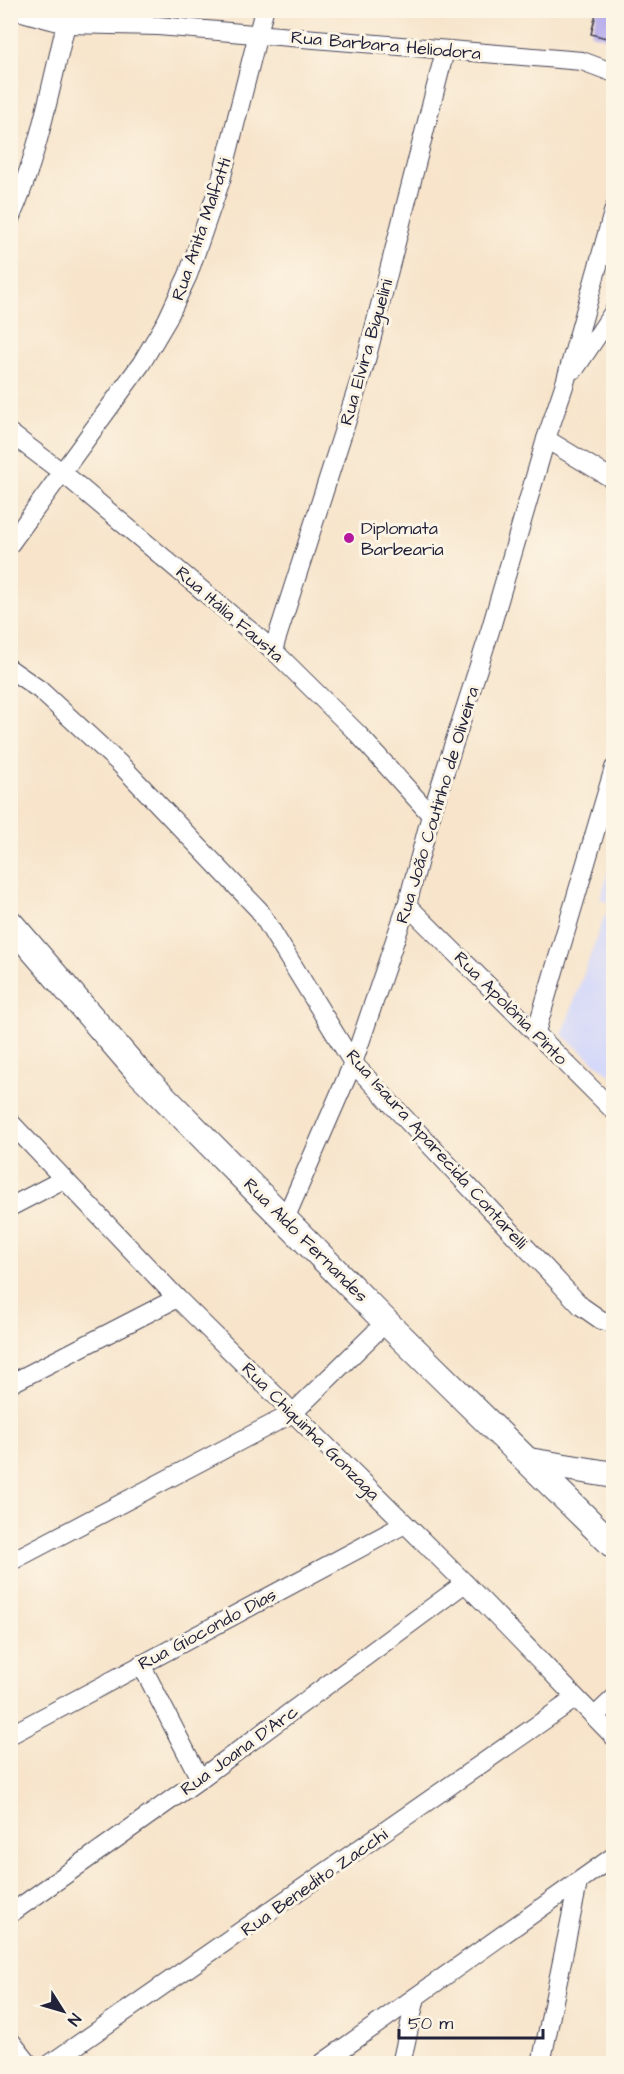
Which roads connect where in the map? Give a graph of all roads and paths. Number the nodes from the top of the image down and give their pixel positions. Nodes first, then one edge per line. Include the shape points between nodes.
1 (15, 10) edge
2 (264, 10) edge
3 (66, 24) junction
4 (259, 33) junction
5 (445, 51) junction
6 (614, 73) edge
7 (614, 209) edge
8 (10, 219) edge
9 (600, 257) junction
10 (614, 272) edge
11 (614, 311) edge
12 (565, 383) junction
13 (10, 433) edge
14 (546, 439) junction
15 (63, 474) junction
16 (614, 480) edge
17 (10, 544) edge
18 (273, 650) junction
19 (10, 669) edge
20 (614, 768) edge
21 (431, 815) junction
22 (407, 905) junction
23 (10, 923) edge
24 (536, 1032) junction
25 (353, 1063) junction
26 (614, 1111) edge
27 (10, 1122) edge
28 (64, 1179) junction
29 (10, 1207) edge
30 (285, 1219) junction
31 (177, 1298) junction
32 (386, 1322) junction
33 (614, 1323) edge
34 (10, 1384) edge
35 (293, 1413) junction
36 (529, 1461) junction
37 (614, 1475) edge
38 (405, 1524) junction
39 (614, 1546) edge
40 (10, 1562) edge
41 (465, 1583) junction
42 (141, 1664) junction
43 (576, 1698) junction
44 (614, 1698) edge
45 (594, 1717) junction
46 (10, 1735) edge
47 (614, 1737) edge
48 (200, 1779) junction
49 (614, 1856) edge
50 (578, 1883) junction
51 (10, 1914) edge
52 (416, 1996) junction
53 (10, 2040) edge
54 (29, 2064) edge
55 (50, 2064) edge
56 (321, 2064) edge
57 (401, 2064) edge
58 (541, 2064) edge

1 - 3 street, Rua Barbara Heliodora
2 - 4 street, Rua Anita Malfatti
3 - 4 street, Rua Barbara Heliodora
3 - 8 street via 35,153
4 - 5 street, Rua Barbara Heliodora
4 - 15 street, Rua Anita Malfatti via 221,180 168,320
5 - 6 street, Rua Barbara Heliodora via 582,61
5 - 18 street, Rua Elvira Biguelini via 365,364
7 - 9 street
9 - 10 street
9 - 12 street
11 - 12 street
12 - 14 street, Rua João Coutinho de Oliveira
13 - 15 street, Rua Itália Fausta
14 - 16 street
14 - 21 street, Rua João Coutinho de Oliveira
15 - 17 street, Rua Anita Malfatti
15 - 18 street, Rua Itália Fausta
18 - 21 street, Rua Itália Fausta via 358,734
19 - 25 street, Rua Isaura Aparecida Contarelli via 40,690 121,765 259,910
20 - 24 street
21 - 22 street, Rua João Coutinho de Oliveira
22 - 24 street, Rua Apolônia Pinto
22 - 25 street, Rua João Coutinho de Oliveira
23 - 30 street, Rua Aldo Fernandes via 136,1069
24 - 26 street, Rua Apolônia Pinto
25 - 30 street, Rua João Coutinho de Oliveira
25 - 33 street, Rua Isaura Aparecida Contarelli via 581,1306 601,1320
27 - 28 street, Rua Chiquinha Gonzaga
28 - 29 street
28 - 31 street, Rua Chiquinha Gonzaga
30 - 32 street, Rua Aldo Fernandes
31 - 34 street
31 - 35 street, Rua Chiquinha Gonzaga
32 - 35 street
32 - 36 street, Rua Aldo Fernandes
35 - 38 street, Rua Chiquinha Gonzaga
35 - 40 street
36 - 37 street
36 - 39 street, Rua Aldo Fernandes
38 - 41 street, Rua Chiquinha Gonzaga
38 - 42 street, Rua Giocondo Dias
41 - 43 street, Rua Chiquinha Gonzaga
41 - 48 street, Rua Joana D'Arc
42 - 46 street, Rua Giocondo Dias
42 - 48 street
43 - 45 street, Rua Chiquinha Gonzaga
43 - 55 street, Rua Benedito Zacchi
44 - 45 street
45 - 47 street, Rua Chiquinha Gonzaga
48 - 51 street, Rua Joana D'Arc
49 - 50 street
50 - 52 street
50 - 58 street
52 - 56 street
52 - 57 street
53 - 54 street

